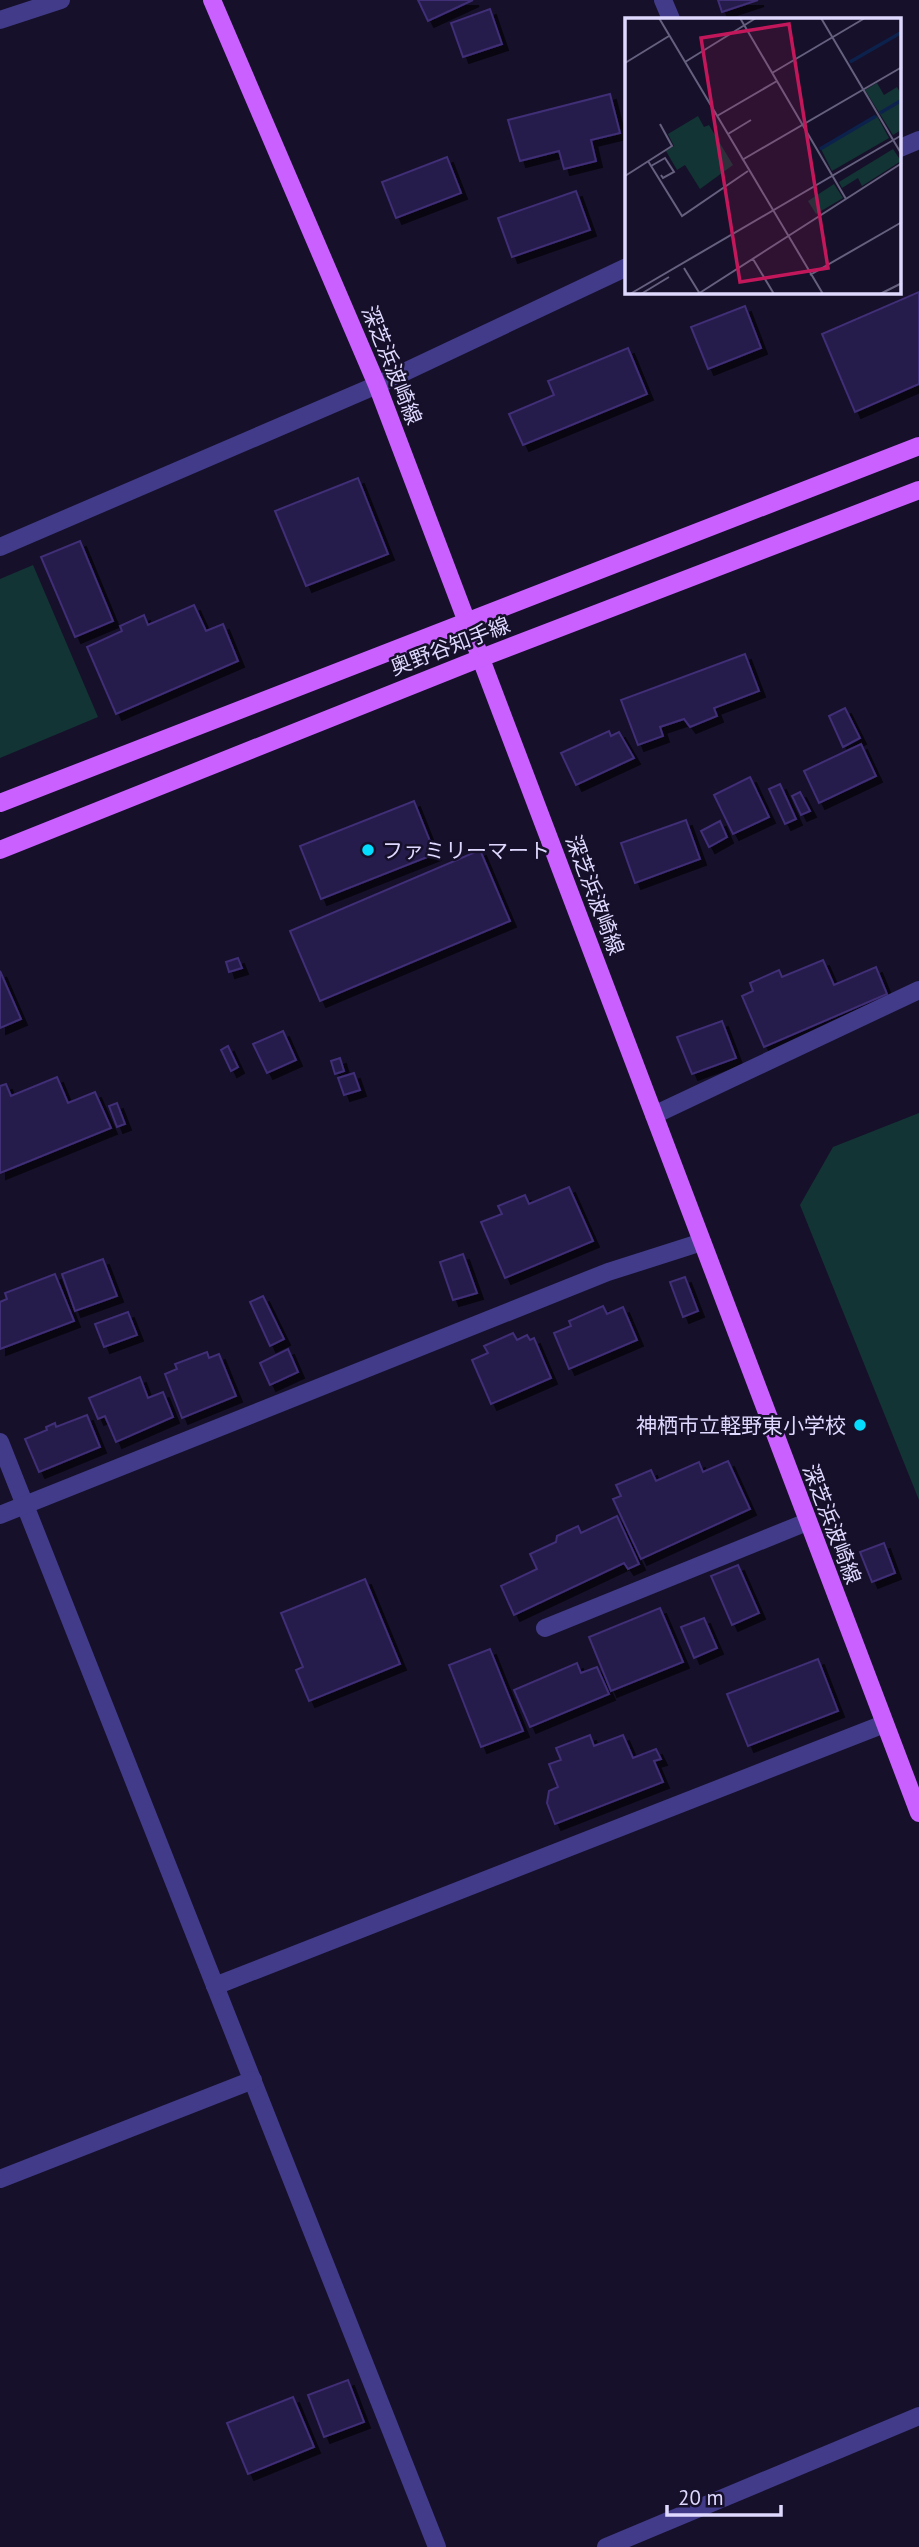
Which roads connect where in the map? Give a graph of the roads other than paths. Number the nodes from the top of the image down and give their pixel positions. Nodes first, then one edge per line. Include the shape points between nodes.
1 (61, 0) edge
2 (212, 0) edge
3 (663, 0) edge
4 (671, 18) edge
5 (0, 20) edge
6 (919, 140) edge
7 (902, 147) edge
8 (625, 268) edge
9 (377, 385) junction
10 (919, 446) edge
11 (919, 490) edge
12 (0, 547) edge
13 (468, 621) junction
14 (481, 658) junction
15 (0, 803) edge
16 (0, 850) edge
17 (919, 990) edge
18 (654, 1115) junction
19 (702, 1242) junction
20 (0, 1442) edge
21 (24, 1506) junction
22 (0, 1515) edge
23 (807, 1522) junction
24 (545, 1628) dead end
25 (884, 1724) junction
26 (919, 1813) edge
27 (215, 1986) junction
28 (253, 2080) junction
29 (0, 2179) edge
30 (919, 2416) edge
31 (437, 2547) edge
32 (606, 2547) edge

1 - 5 street
2 - 9 main road, 深芝浜波崎線
3 - 4 street
6 - 7 street
8 - 9 street
9 - 12 street
9 - 13 main road, 深芝浜波崎線
10 - 13 main road, 奥野谷知手線
11 - 14 main road, 奥野谷知手線
13 - 14 main road, 深芝浜波崎線
13 - 15 main road, 奥野谷知手線
14 - 16 main road, 奥野谷知手線
14 - 18 main road, 深芝浜波崎線
17 - 18 street
18 - 19 main road, 深芝浜波崎線
19 - 21 street via 608,1272
19 - 23 main road, 深芝浜波崎線
20 - 21 street
21 - 22 street
21 - 27 street
23 - 24 street
23 - 25 main road, 深芝浜波崎線
25 - 26 main road, 深芝浜波崎線
25 - 27 street
27 - 28 street
28 - 29 street
28 - 31 street
30 - 32 street

